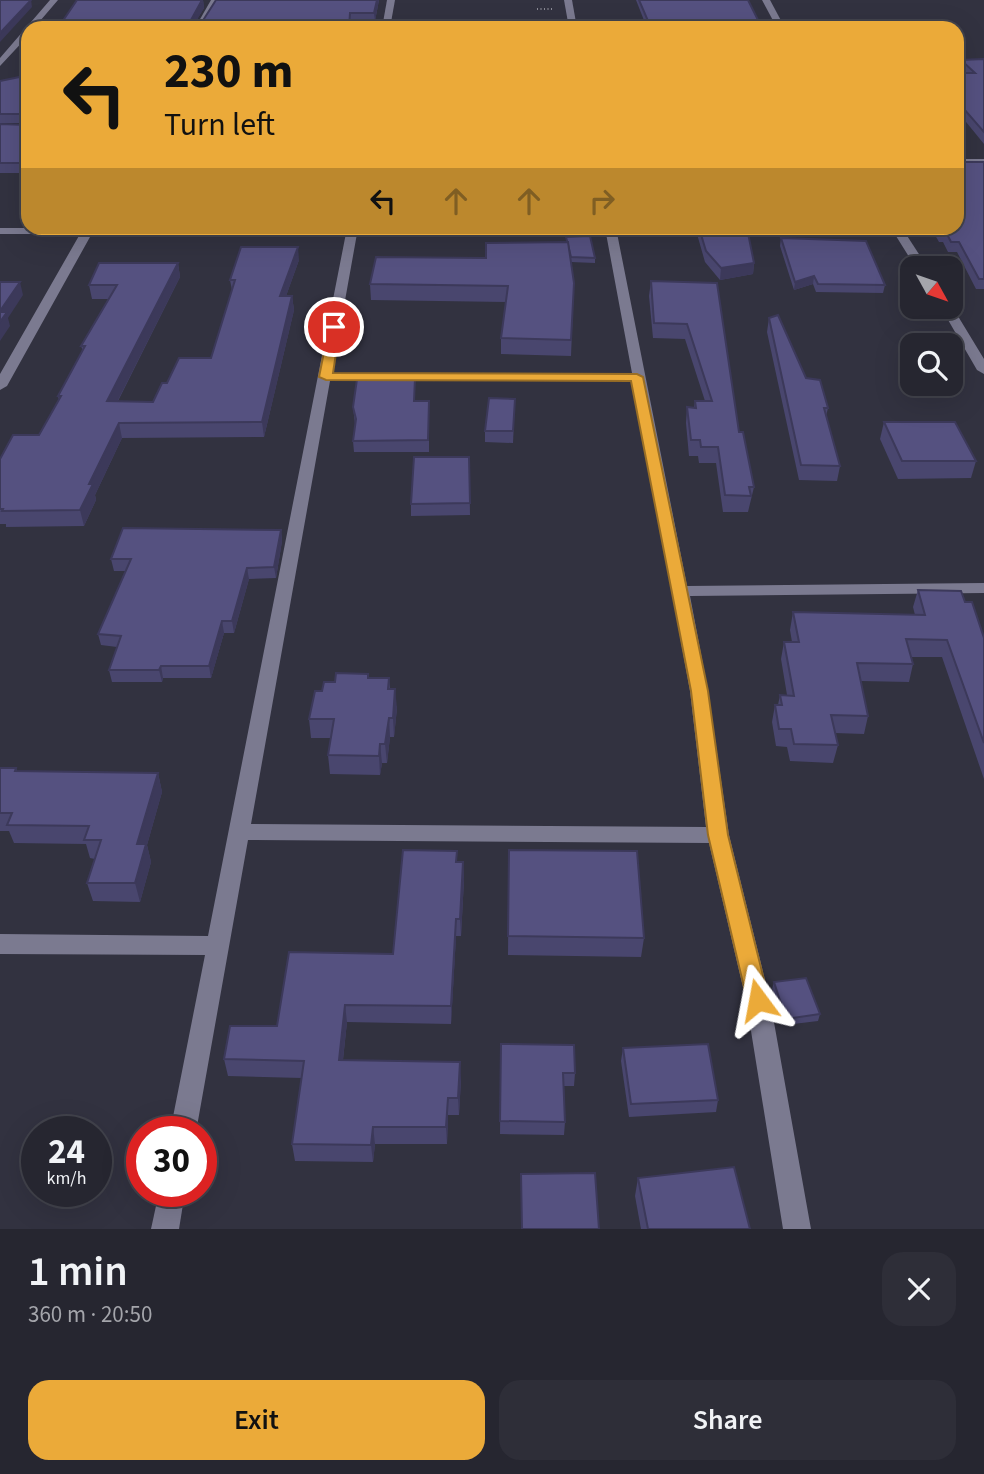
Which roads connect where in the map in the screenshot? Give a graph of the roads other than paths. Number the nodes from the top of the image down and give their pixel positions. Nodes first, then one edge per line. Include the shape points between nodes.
1 (54, 0) edge
2 (215, 0) edge
3 (391, 0) edge
4 (568, 0) edge
5 (766, 0) edge
6 (36, 21) edge
7 (203, 21) edge
8 (387, 21) edge
9 (572, 21) edge
10 (777, 21) edge
11 (21, 38) edge
12 (0, 63) edge
13 (964, 162) edge
14 (984, 162) edge
15 (0, 231) edge
16 (21, 231) edge
17 (84, 235) edge
18 (351, 235) edge
19 (612, 235) edge
20 (901, 235) edge
21 (914, 256) edge
22 (954, 319) edge
23 (968, 342) junction
24 (984, 342) edge
25 (984, 370) edge
26 (4, 371) edge
27 (326, 377) junction
28 (637, 377) junction
29 (0, 386) edge
30 (984, 588) edge
31 (679, 591) junction
32 (238, 832) junction
33 (718, 835) junction
34 (0, 944) edge
35 (219, 946) junction
36 (186, 1116) edge
37 (169, 1207) edge
38 (165, 1229) edge
39 (797, 1229) edge

1 - 6 street
2 - 7 street
3 - 8 street
4 - 9 street
5 - 10 street
11 - 12 street
13 - 14 street
15 - 16 street
17 - 26 street
18 - 27 street
19 - 28 street
20 - 21 street
22 - 23 street
23 - 24 street
23 - 25 street
26 - 29 street
27 - 28 street
27 - 32 street
28 - 31 street
30 - 31 street
31 - 33 street via 699,691
32 - 33 street
32 - 35 street
33 - 39 street via 758,1000
34 - 35 street
35 - 36 street
37 - 38 street

